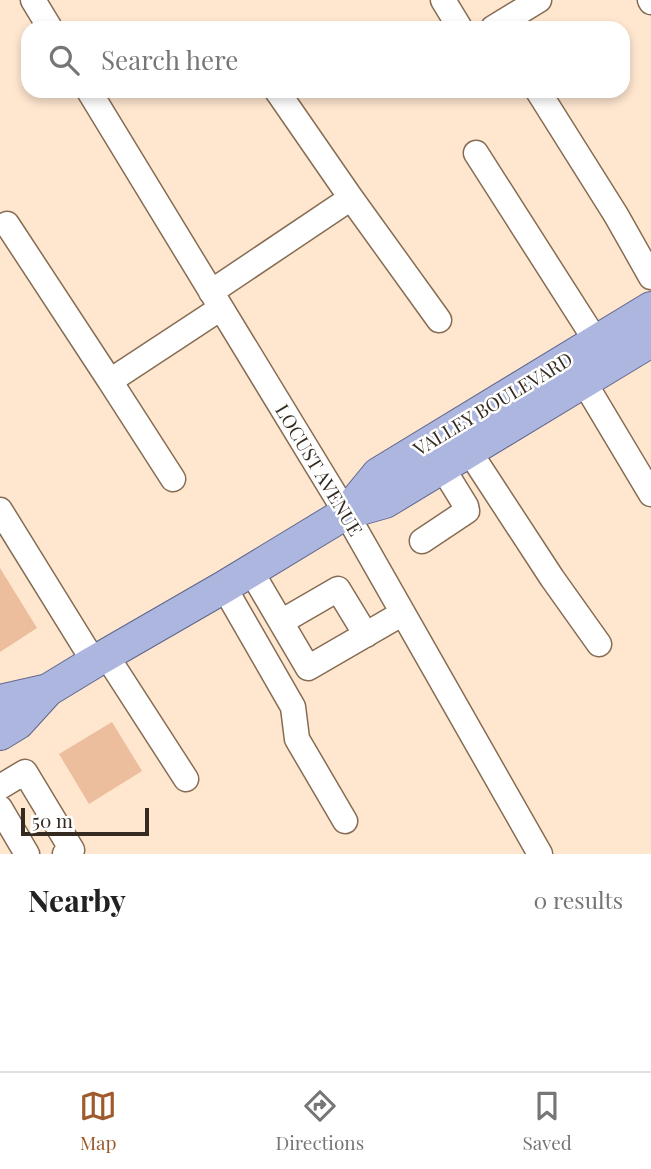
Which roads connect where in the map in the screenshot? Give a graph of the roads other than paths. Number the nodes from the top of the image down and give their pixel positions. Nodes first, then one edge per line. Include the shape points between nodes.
1 (33, 0) edge
2 (443, 0) edge
3 (539, 0) edge
4 (46, 21) edge
5 (456, 21) edge
6 (504, 21) edge
7 (93, 98) edge
8 (282, 98) edge
9 (542, 98) edge
10 (476, 153) dead end
11 (351, 198) junction
12 (7, 224) dead end
13 (651, 278) edge
14 (216, 300) junction
15 (651, 308) edge
16 (439, 320) dead end
17 (596, 341) junction
18 (651, 341) edge
19 (110, 381) junction
20 (584, 382) junction
21 (469, 451) junction
22 (442, 467) junction
23 (173, 480) dead end
24 (651, 494) edge
25 (0, 510) edge
26 (346, 513) junction
27 (422, 541) dead end
28 (238, 579) junction
29 (403, 613) junction
30 (281, 622) junction
31 (366, 635) junction
32 (599, 644) dead end
33 (100, 658) junction
34 (48, 690) junction
35 (0, 701) edge
36 (0, 734) edge
37 (186, 779) dead end
38 (0, 787) edge
39 (0, 808) edge
40 (345, 821) dead end
41 (27, 854) edge
42 (66, 854) edge
43 (540, 854) edge

1 - 4 street
2 - 5 street
3 - 6 street
7 - 14 street, LOCUST AVENUE
8 - 11 street
9 - 13 street
10 - 17 street
11 - 14 street
11 - 16 street
12 - 19 street
14 - 19 street
14 - 26 street, LOCUST AVENUE
15 - 17 main road, VALLEY BOULEVARD
17 - 26 main road, VALLEY BOULEVARD via 378,474
18 - 20 main road, VALLEY BOULEVARD
19 - 23 street
20 - 21 main road, VALLEY BOULEVARD
20 - 24 street
21 - 22 main road, VALLEY BOULEVARD
21 - 32 street
22 - 26 main road, VALLEY BOULEVARD via 385,502
22 - 27 street via 467,511
25 - 33 street
26 - 28 main road, VALLEY BOULEVARD
26 - 29 street, LOCUST AVENUE
28 - 30 street
28 - 33 main road, VALLEY BOULEVARD
28 - 40 street via 293,707 298,739
29 - 31 street
29 - 43 street, LOCUST AVENUE
30 - 31 street via 338,589
30 - 31 street via 308,668
33 - 34 main road, VALLEY BOULEVARD
33 - 37 street
34 - 35 main road, VALLEY BOULEVARD
34 - 36 main road, VALLEY BOULEVARD via 18,723
38 - 42 street via 24,772 72,850
39 - 41 street

